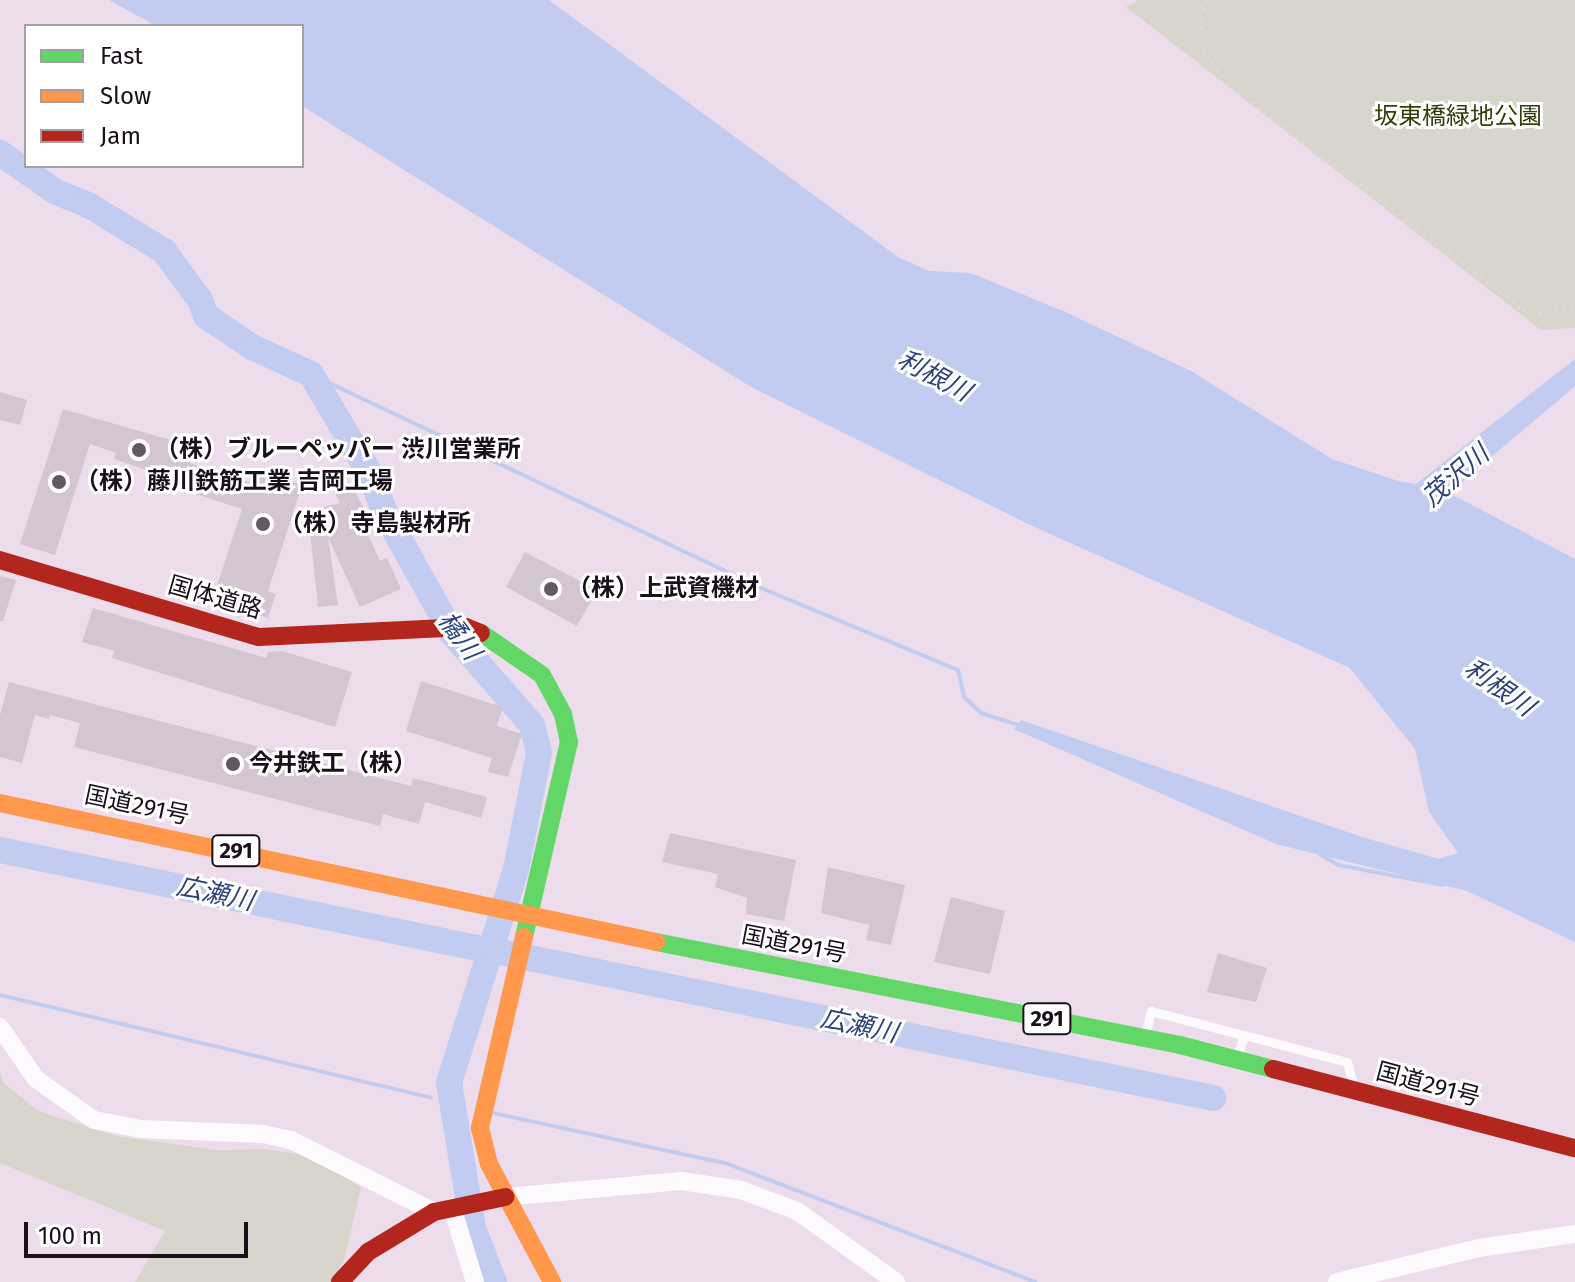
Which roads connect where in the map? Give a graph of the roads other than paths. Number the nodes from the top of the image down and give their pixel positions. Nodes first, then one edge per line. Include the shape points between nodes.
1 (0, 560) edge
2 (0, 803) edge
3 (523, 912) junction
4 (0, 1027) edge
5 (1244, 1035) junction
6 (1145, 1038) junction
7 (1237, 1060) junction
8 (1355, 1091) junction
9 (1575, 1148) edge
10 (505, 1197) junction
11 (448, 1208) junction
12 (1575, 1234) edge
13 (340, 1282) edge
14 (475, 1282) edge
15 (552, 1282) edge
16 (896, 1282) edge
17 (1337, 1282) edge

1 - 3 main road, 国体道路 via 259,637 466,627 519,654 542,675 563,714 567,755
2 - 3 main road, 国道291号 / 291
3 - 6 main road, 国道291号 / 291
3 - 10 main road via 518,975 480,1128
4 - 11 street via 36,1079 94,1120 141,1129 264,1134 291,1140
5 - 6 lane via 1151,1011
5 - 7 lane
5 - 8 lane via 1347,1062
6 - 7 main road, 国道291号 / 291
7 - 8 main road, 国道291号 / 291
8 - 9 main road, 国道291号 / 291
10 - 11 main road
10 - 15 main road
10 - 16 street via 681,1181 741,1190 797,1211
11 - 13 main road via 368,1252
11 - 14 street
12 - 17 street via 1479,1248

